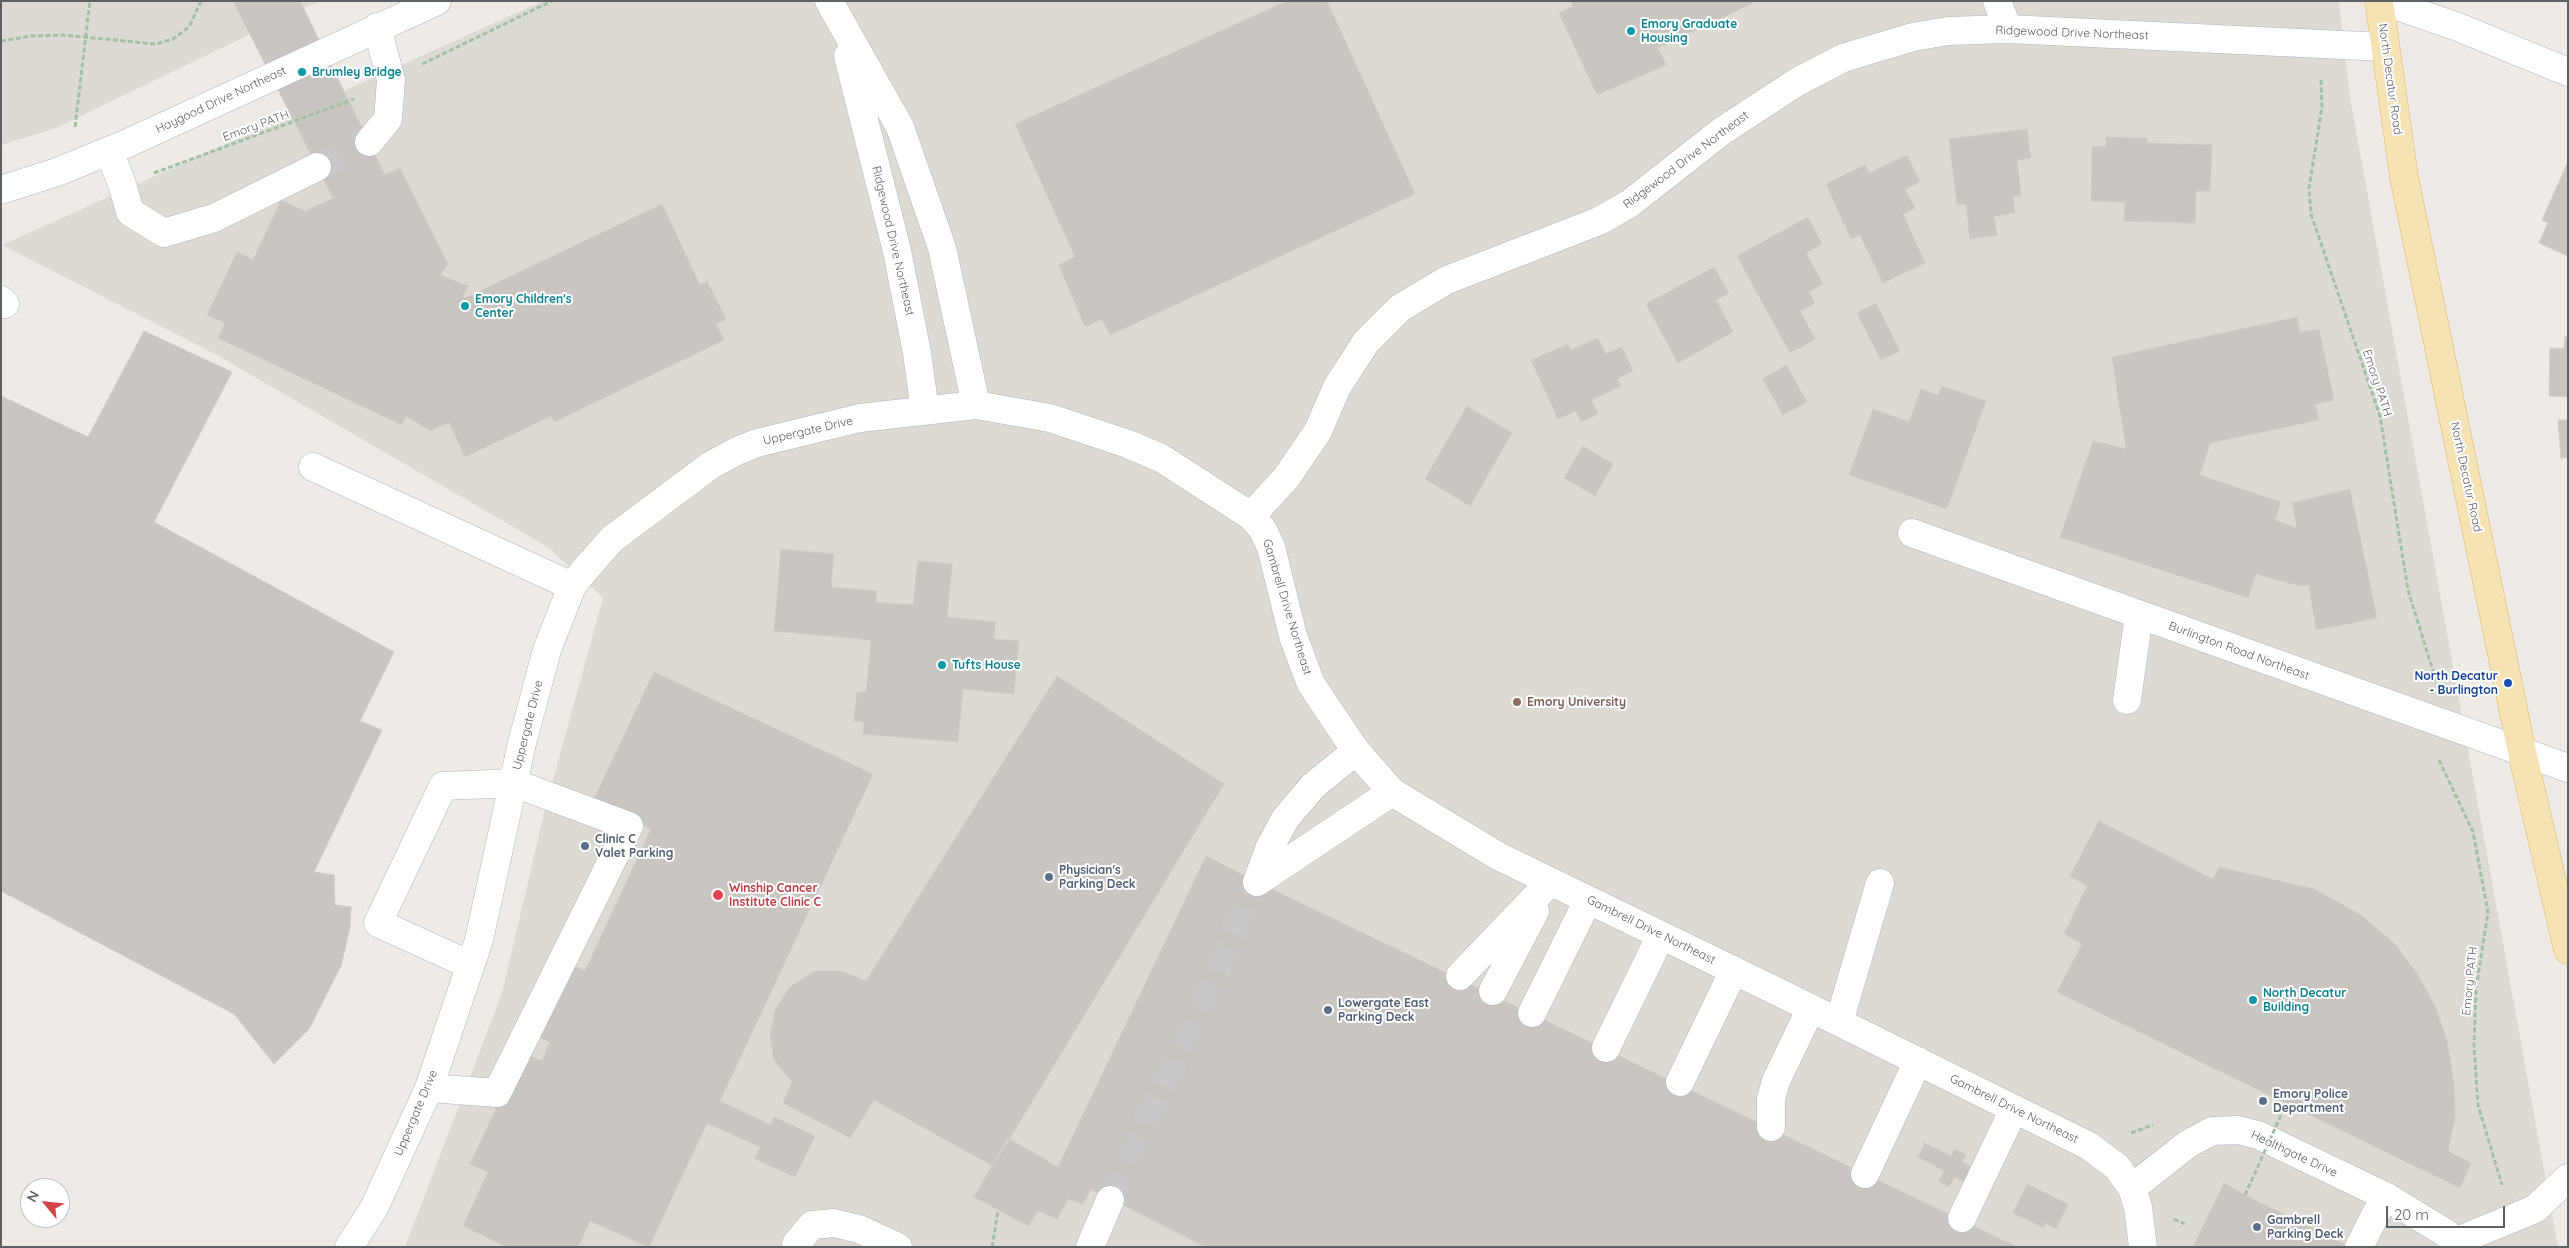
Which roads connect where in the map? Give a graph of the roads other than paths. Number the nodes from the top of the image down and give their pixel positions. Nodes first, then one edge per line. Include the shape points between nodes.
1 (436, 1) edge
2 (1997, 1) edge
3 (2379, 1) edge
4 (2383, 1) edge
5 (834, 13) edge
6 (378, 28) junction
7 (2008, 29) junction
8 (2384, 47) junction
9 (2568, 72) edge
10 (369, 142) tunnel mouth
11 (109, 151) junction
12 (317, 167) tunnel mouth
13 (1, 190) edge
14 (976, 405) junction
15 (926, 411) junction
16 (313, 467) dead end
17 (1251, 516) junction
18 (1912, 533) dead end
19 (572, 586) junction
20 (2139, 616) junction
21 (2127, 700) dead end
22 (1356, 751) junction
23 (2522, 752) junction
24 (2568, 768) edge
25 (514, 783) junction
26 (1392, 792) junction
27 (1550, 882) junction
28 (1880, 883) dead end
29 (1588, 900) junction
30 (1661, 935) junction
31 (2568, 950) edge
32 (470, 965) junction
33 (1734, 970) junction
34 (1460, 976) dead end
35 (1493, 991) dead end
36 (1812, 1008) junction
37 (1532, 1013) dead end
38 (1839, 1022) junction
39 (1606, 1048) dead end
40 (1918, 1062) junction
41 (1680, 1082) dead end
42 (429, 1088) junction
43 (2014, 1109) junction
44 (1771, 1127) dead end
45 (1866, 1174) dead end
46 (2568, 1178) edge
47 (2132, 1188) junction
48 (2385, 1196) junction
49 (1110, 1200) tunnel mouth
50 (1962, 1218) dead end
51 (796, 1244) dead end
52 (2460, 1244) edge
53 (349, 1247) edge
54 (898, 1247) edge
55 (1090, 1247) edge
56 (2143, 1247) edge
57 (2359, 1247) edge

1 - 6 street, Haygood Drive Northeast
2 - 7 street
3 - 8 main road, North Decatur Road
4 - 9 street via 2458,27
5 - 14 street, Ridgewood Drive Northeast via 900,127 942,248
5 - 15 street, Ridgewood Drive Northeast via 897,252
6 - 10 street via 392,80 388,119
6 - 11 street, Haygood Drive Northeast
7 - 8 street, Ridgewood Drive Northeast
7 - 17 street, Ridgewood Drive Northeast via 1948,31 1913,37 1843,58 1797,82 1722,130 1629,204 1599,221 1447,280 1400,308 1366,342 1337,387 1318,431 1292,470
8 - 23 main road, North Decatur Road via 2406,186
11 - 12 street via 130,212 164,234 214,218
11 - 13 street, Haygood Drive Northeast
14 - 15 street
14 - 17 street via 1050,418 1128,444 1161,458
15 - 19 street, Uppergate Drive via 860,418 756,443 737,451 711,465 612,539
16 - 19 street
17 - 22 street, Gambrell Drive Northeast via 1271,547 1294,636 1311,684
18 - 20 street, Burlington Road Northeast
19 - 25 street, Uppergate Drive via 547,650
20 - 21 street
20 - 23 street, Burlington Road Northeast
22 - 26 street, Gambrell Drive Northeast
22 - 26 street via 1313,786 1285,819 1257,882
23 - 24 street, Burlington Road Northeast
23 - 31 main road, North Decatur Road
25 - 32 street, Uppergate Drive via 479,940
25 - 32 street via 443,786 378,923
25 - 42 street via 629,826 497,1094
26 - 27 street, Gambrell Drive Northeast via 1498,856
27 - 29 street, Gambrell Drive Northeast
27 - 34 street
27 - 35 street
28 - 38 street
29 - 30 street, Gambrell Drive Northeast
29 - 37 street
30 - 33 street, Gambrell Drive Northeast
30 - 39 street
32 - 42 street, Uppergate Drive
33 - 36 street, Gambrell Drive Northeast
33 - 41 street
36 - 38 street, Gambrell Drive Northeast
36 - 44 street via 1776,1081 1771,1099
38 - 40 street, Gambrell Drive Northeast
40 - 43 street, Gambrell Drive Northeast
40 - 45 street
42 - 53 street, Uppergate Drive via 374,1208
43 - 47 street, Gambrell Drive Northeast via 2089,1146 2117,1167
43 - 50 street
46 - 52 street, Healthgate Drive via 2535,1210
47 - 48 street, Healthgate Drive via 2188,1144 2212,1131 2238,1130 2258,1135
47 - 56 street, Gambrell Drive Northeast via 2140,1214
48 - 52 street, Healthgate Drive
48 - 57 street
49 - 55 street
51 - 54 street via 812,1225 834,1223 860,1229

